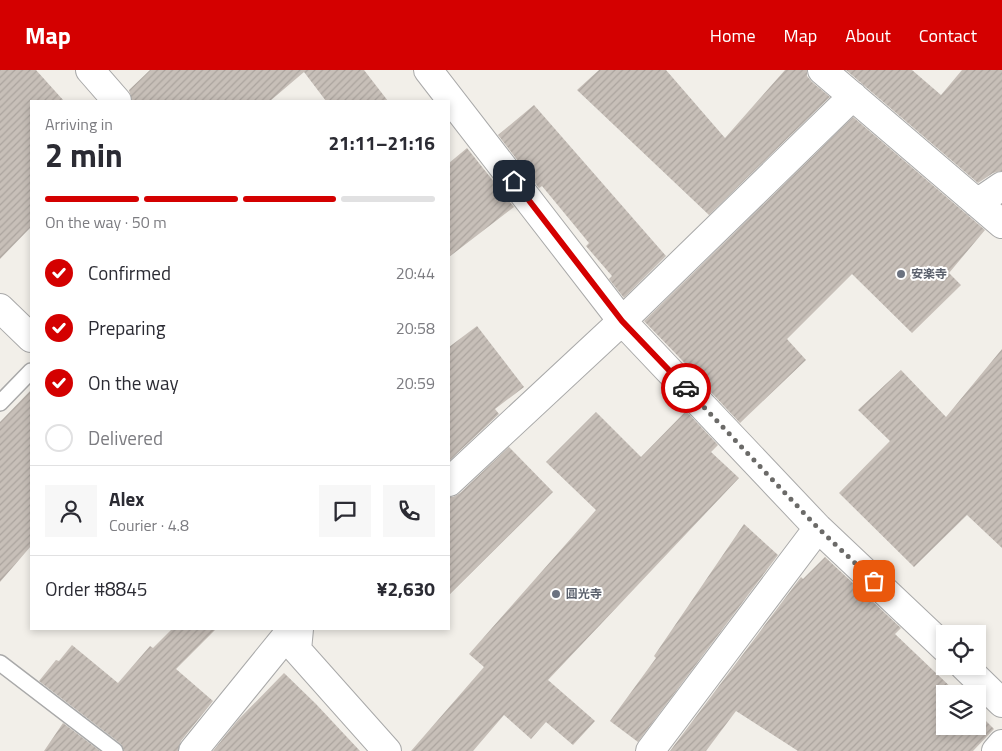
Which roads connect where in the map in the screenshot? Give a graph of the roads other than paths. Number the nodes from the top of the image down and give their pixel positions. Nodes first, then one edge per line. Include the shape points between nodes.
1 (90, 70) edge
2 (822, 70) edge
3 (436, 82) edge
4 (853, 96) junction
5 (116, 100) edge
6 (1002, 186) edge
7 (977, 203) junction
8 (1002, 224) edge
9 (0, 308) edge
10 (622, 321) junction
11 (30, 337) edge
12 (30, 372) edge
13 (0, 403) edge
14 (450, 481) edge
15 (818, 528) junction
16 (291, 630) edge
17 (299, 630) edge
18 (936, 639) edge
19 (0, 663) edge
20 (973, 675) edge
21 (1002, 703) edge
22 (1002, 744) edge
23 (114, 751) edge
24 (193, 751) edge
25 (387, 751) edge
26 (650, 751) edge
27 (996, 751) edge

1 - 5 street
2 - 4 street
3 - 10 street
4 - 7 street
4 - 10 street
6 - 7 street
7 - 8 street
9 - 11 street
10 - 14 street
10 - 15 street
12 - 13 lane
15 - 18 street
15 - 26 street
16 - 24 street
17 - 25 street via 297,650
19 - 23 lane
20 - 21 street
22 - 27 street

